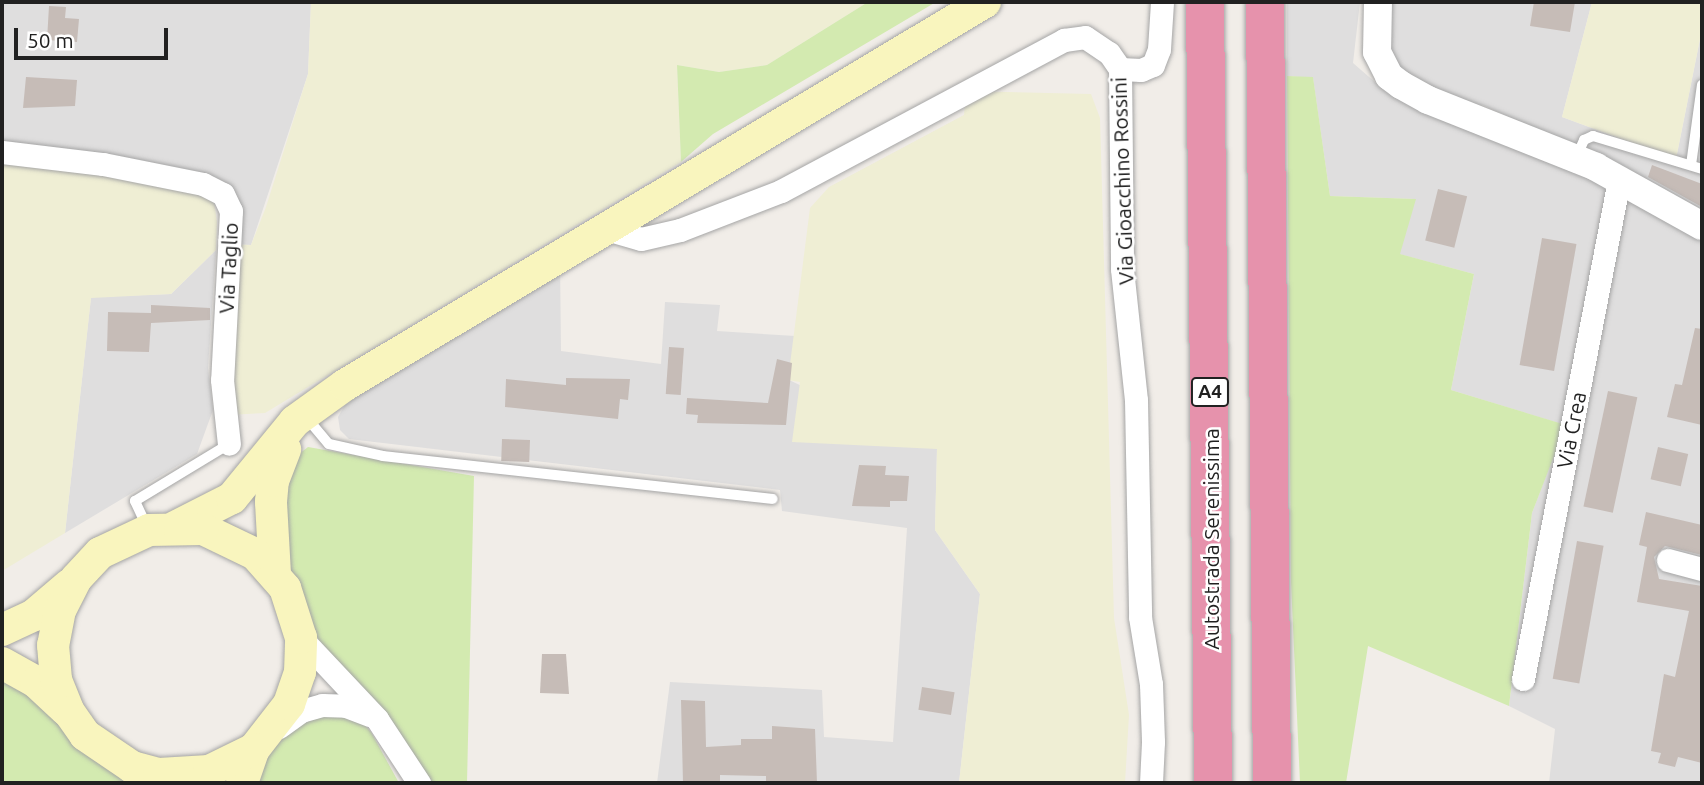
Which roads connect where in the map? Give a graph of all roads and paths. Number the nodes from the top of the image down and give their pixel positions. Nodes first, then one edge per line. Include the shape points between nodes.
1 (985, 2) edge
2 (1163, 2) edge
3 (1188, 2) edge
4 (1205, 2) edge
5 (1265, 2) edge
6 (1378, 2) edge
7 (1120, 69) junction
8 (1702, 85) edge
9 (2, 152) edge
10 (1576, 159) junction
11 (1697, 167) edge
12 (1619, 180) junction
13 (1702, 226) edge
14 (606, 229) junction
15 (300, 418) junction
16 (229, 444) joint
17 (773, 499) dead end
18 (162, 528) junction
19 (1668, 560) dead end
20 (1702, 569) edge
21 (275, 574) junction
22 (76, 579) junction
23 (2, 630) edge
24 (301, 638) junction
25 (2, 663) edge
26 (1523, 680) dead end
27 (69, 712) junction
28 (377, 719) junction
29 (1271, 721) junction
30 (262, 741) junction
31 (164, 779) edge
32 (242, 783) edge
33 (419, 783) edge
34 (1150, 783) edge
35 (1193, 783) edge
36 (1213, 783) edge
37 (1272, 783) edge
38 (1282, 783) edge

1 - 14 main road
2 - 7 street via 1153,65 1141,70
3 - 35 highway
4 - 36 highway, Autostrada Serenissima / A4
5 - 29 highway
6 - 10 street via 1377,52 1390,76 1427,100
7 - 14 street, Via Gioacchino Rossini via 1110,53 1085,37 1063,40 781,191 680,230 641,239
7 - 34 street, Via Gioacchino Rossini via 1122,269 1136,400 1140,617 1153,742
8 - 11 lane
9 - 16 street, Via Taglio via 103,164 203,184 222,194 231,211 222,380
10 - 11 lane via 1584,140 1593,136
10 - 12 street
12 - 13 street
12 - 26 street, Via Crea
14 - 15 main road via 345,385
15 - 17 lane via 329,444 383,456
15 - 18 main road via 232,498
15 - 21 main road via 273,481 270,527
16 - 18 lane via 135,500
18 - 21 main road via 230,538
18 - 22 main road via 108,548
19 - 20 street
21 - 24 main road via 293,604
22 - 23 main road via 34,615
22 - 27 main road via 60,610 53,645 56,680
24 - 28 street
24 - 30 main road via 300,672 293,693
25 - 27 main road via 36,682
27 - 31 main road via 107,754
28 - 30 street via 346,706 322,705 300,711
28 - 33 street
29 - 37 highway
29 - 38 highway
30 - 31 main road via 209,771
30 - 32 main road

